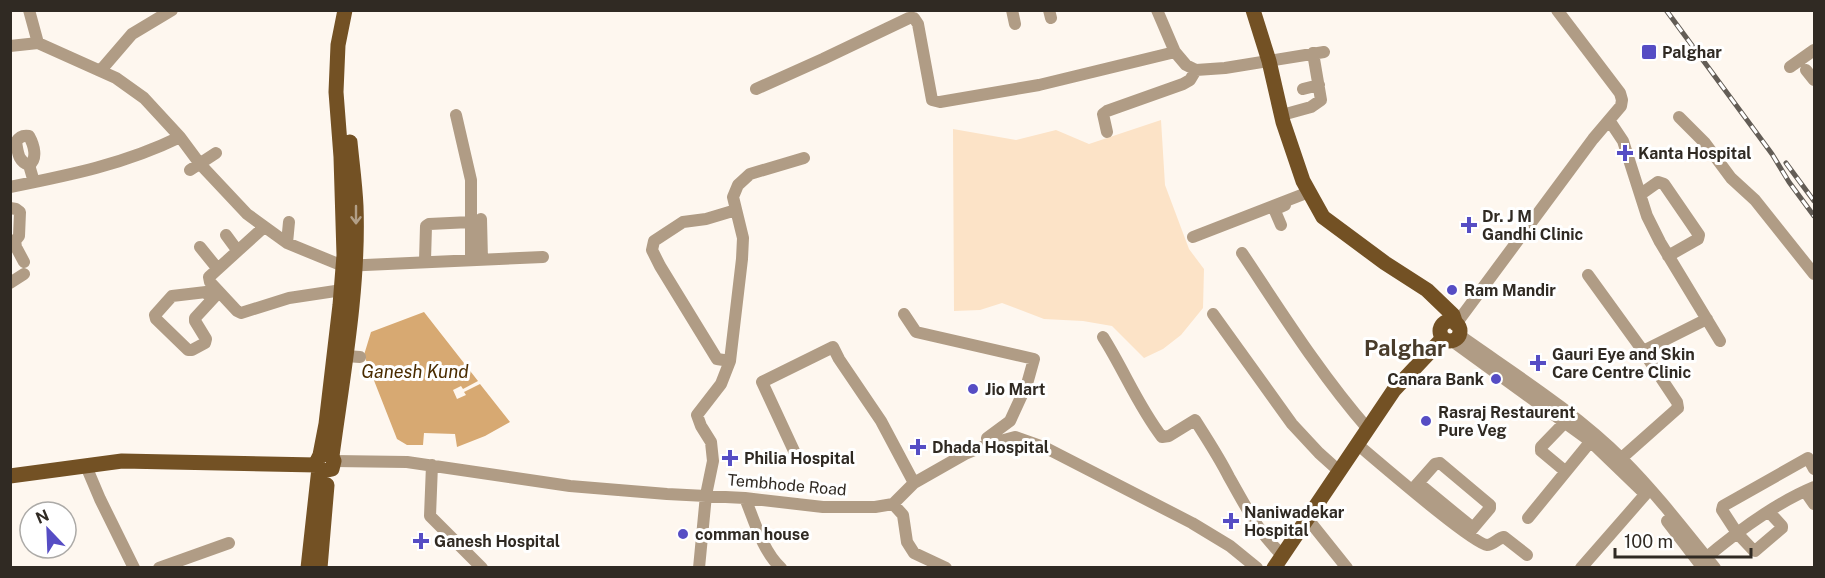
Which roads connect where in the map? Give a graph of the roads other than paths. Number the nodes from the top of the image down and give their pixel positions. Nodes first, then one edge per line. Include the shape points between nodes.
1 (29, 10) edge
2 (172, 10) edge
3 (345, 10) edge
4 (354, 10) edge
5 (1012, 10) edge
6 (1157, 10) edge
7 (1253, 10) edge
8 (1557, 10) edge
9 (1015, 24) dead end
10 (38, 43) junction
11 (10, 46) edge
12 (1815, 50) edge
13 (1175, 52) junction
14 (1269, 61) junction
15 (1790, 67) dead end
16 (101, 70) junction
17 (1196, 70) junction
18 (1806, 70) dead end
19 (1815, 80) edge
20 (1319, 85) junction
21 (1303, 88) dead end
22 (756, 89) dead end
23 (456, 115) dead end
24 (1282, 115) junction
25 (1679, 117) dead end
26 (1609, 120) junction
27 (1107, 132) dead end
28 (180, 137) junction
29 (216, 153) dead end
30 (804, 158) dead end
31 (29, 165) dead end
32 (195, 167) junction
33 (34, 182) junction
34 (10, 187) edge
35 (1310, 193) junction
36 (1641, 194) junction
37 (10, 208) edge
38 (736, 210) junction
39 (476, 220) junction
40 (289, 222) dead end
41 (1281, 225) dead end
42 (264, 227) junction
43 (226, 235) dead end
44 (1193, 237) dead end
45 (13, 241) edge
46 (287, 243) junction
47 (200, 247) dead end
48 (237, 250) junction
49 (1242, 253) dead end
50 (543, 256) dead end
51 (1668, 256) junction
52 (477, 259) junction
53 (425, 261) junction
54 (349, 265) junction
55 (217, 268) junction
56 (1815, 274) edge
57 (1588, 275) dead end
58 (10, 283) edge
59 (342, 290) junction
60 (215, 296) junction
61 (904, 314) dead end
62 (1213, 314) dead end
63 (1707, 319) junction
64 (1453, 334) junction
65 (1103, 337) dead end
66 (1720, 341) dead end
67 (1643, 351) junction
68 (730, 361) junction
69 (1568, 419) junction
70 (1368, 429) junction
71 (1593, 438) junction
72 (989, 444) junction
73 (1357, 444) junction
74 (1815, 448) edge
75 (794, 451) dead end
76 (1815, 457) edge
77 (1618, 461) junction
78 (325, 463) junction
79 (432, 465) junction
80 (86, 466) junction
81 (1815, 469) edge
82 (1339, 471) junction
83 (1565, 471) junction
84 (10, 476) edge
85 (914, 483) junction
86 (1415, 487) junction
87 (1810, 489) edge
88 (1648, 492) junction
89 (706, 495) junction
90 (745, 498) junction
91 (893, 504) junction
92 (1815, 504) edge
93 (1769, 512) junction
94 (1307, 518) junction
95 (1528, 518) dead end
96 (1471, 531) junction
97 (1737, 532) junction
98 (228, 543) dead end
99 (1527, 555) dead end
100 (1278, 561) edge
101 (1703, 563) edge
102 (134, 567) edge
103 (159, 567) edge
104 (308, 567) edge
105 (320, 567) edge
106 (482, 567) edge
107 (699, 567) edge
108 (781, 567) edge
109 (946, 567) edge
110 (1257, 567) edge
111 (1347, 567) edge
112 (1581, 567) edge
113 (1715, 567) edge

1 - 10 street
2 - 16 street via 132,34
3 - 54 main road via 338,45 336,92 344,255
4 -> 54 main road via 346,63 356,205
5 - 9 street
6 - 13 street
7 - 14 main road
8 - 26 street via 1620,93 1622,106
10 - 11 street
10 - 16 street
12 - 15 street
13 - 17 street
13 - 22 street via 1039,85 940,102 932,100 918,24 909,18
14 - 17 street
14 - 20 street via 1318,52
14 - 24 main road
16 - 28 street via 144,98
17 - 27 street via 1183,84 1107,111 1103,114
18 - 19 street
20 - 21 street
20 - 24 street via 1322,96 1318,102
23 - 39 street
24 - 35 main road
25 - 56 street via 1771,218
26 - 36 street via 1623,141
26 - 64 street
28 - 32 street
28 - 33 street via 122,162
29 - 32 street
30 - 38 street via 750,174 738,185 734,197
31 - 33 street
32 - 42 street
33 - 34 street
35 - 41 street via 1276,209
35 - 44 street
35 - 64 main road via 1323,217 1427,290 1453,315
36 - 51 street via 1647,216
36 - 51 street via 1658,182 1664,184 1699,235
37 - 45 street via 20,212 19,236
38 - 68 street via 743,238
38 - 68 street via 683,222 654,242 652,250 717,359
39 - 52 street
39 - 53 street via 426,226
40 - 46 street
42 - 46 street
42 - 48 street
43 - 48 street
45 - 58 street via 24,268
46 - 54 street
47 - 55 street
48 - 55 street
49 - 70 street
50 - 52 street
51 - 63 street
52 - 53 street
53 - 54 street
54 - 59 main road
54 - 78 main road via 352,356
55 - 60 street via 209,277
57 - 67 street
59 - 60 street via 290,298 241,313
59 - 78 main road
60 - 60 street via 195,318 206,339 192,350 156,319 169,297 206,292
61 - 72 street via 916,332 1034,359 1010,421 987,438
62 - 82 street via 1292,424
63 - 66 street
63 - 67 street
64 - 69 street via 1534,387
64 - 70 main road via 1394,390
65 - 100 street via 1162,437 1195,420
67 - 77 street via 1678,408
68 - 89 street via 721,384 697,415 711,442 713,461
69 - 71 street
69 - 83 street via 1540,447
70 - 73 main road
71 - 77 street
71 - 83 street
72 - 85 street
72 - 110 street via 1015,437 1046,448 1192,523
73 - 82 main road
73 - 86 street
74 - 76 street
75 - 85 street via 762,382 833,347 882,421
77 - 88 street
78 - 79 street, Tembhode Road
78 - 80 main road via 122,461
78 - 104 main road
78 - 105 main road
79 - 89 street, Tembhode Road via 570,486
79 - 106 street via 430,516
80 - 84 main road
80 - 102 street
81 - 97 street via 1808,458 1723,506
82 - 94 main road
83 - 95 street
85 - 91 street
86 - 96 street
86 - 96 street via 1440,463 1490,505
87 - 92 street
87 - 93 street
88 - 101 street
88 - 112 street
89 - 90 street, Tembhode Road
89 - 107 street
90 - 91 street, Tembhode Road via 823,507
90 - 108 street via 766,546
91 - 109 street via 903,515 907,543 914,553
93 - 97 street
93 - 97 street via 1782,528 1755,550
94 - 100 main road
94 - 111 street
96 - 99 street via 1485,545 1504,537
97 - 101 street
98 - 103 street
101 - 113 street

